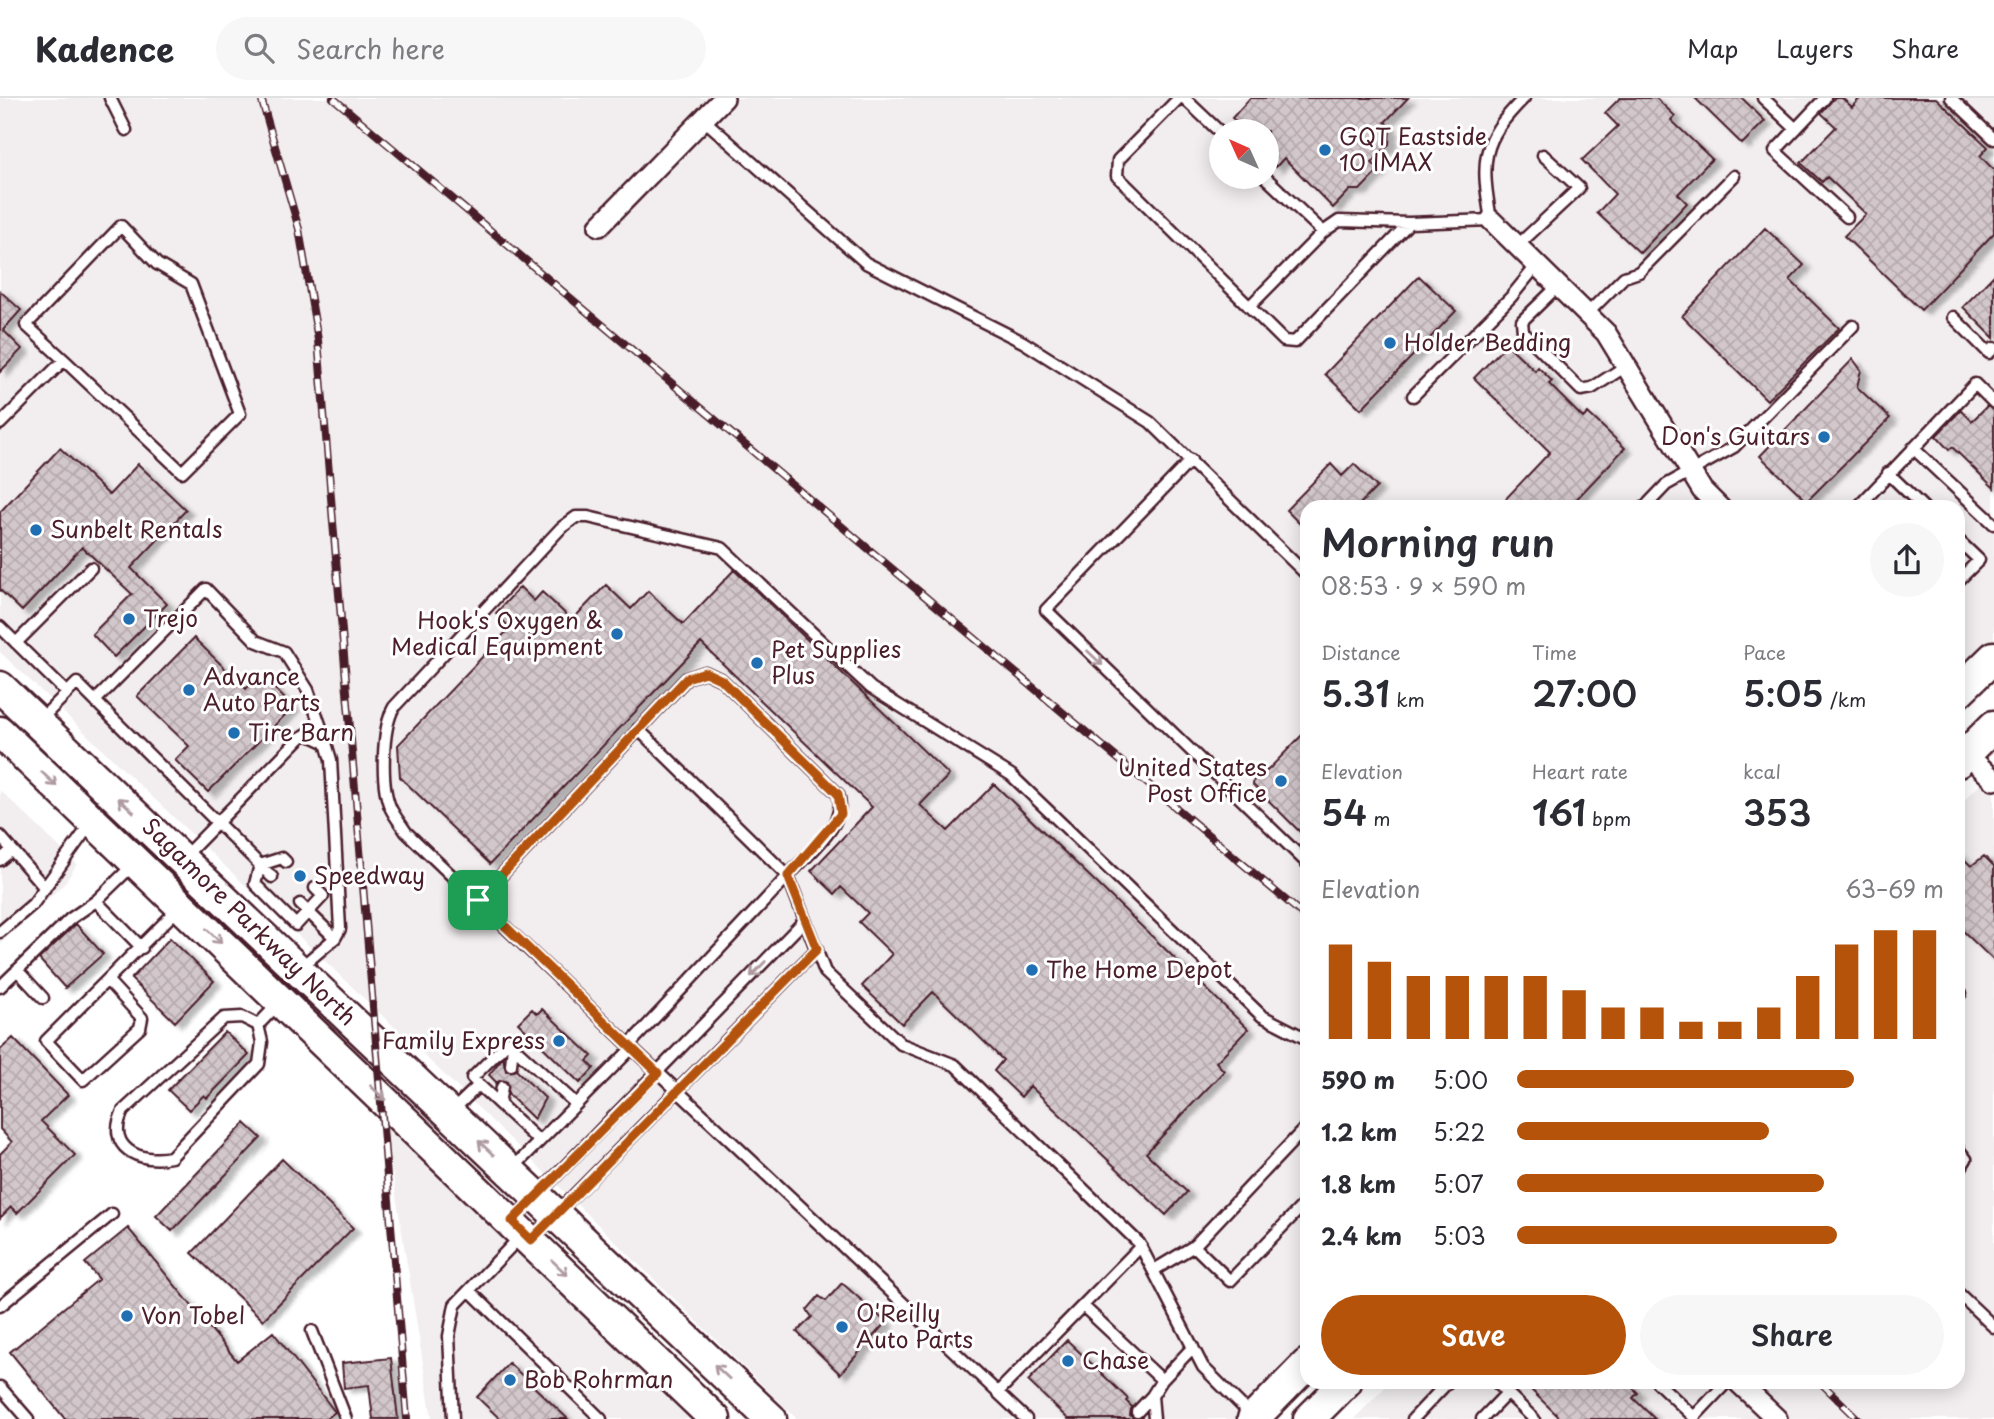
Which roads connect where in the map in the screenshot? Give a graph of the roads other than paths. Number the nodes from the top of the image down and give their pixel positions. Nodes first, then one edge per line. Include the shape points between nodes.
1 (110, 98) edge
2 (724, 98) edge
3 (1182, 98) edge
4 (1524, 98) edge
5 (1763, 98) edge
6 (1825, 98) edge
7 (1951, 98) edge
8 (703, 119) junction
9 (1209, 122) edge
10 (1796, 129) junction
11 (126, 130) dead end
12 (1994, 139) edge
13 (1543, 155) dead end
14 (1734, 176) dead end
15 (1278, 189) edge
16 (1847, 218) dead end
17 (1491, 220) junction
18 (1409, 223) junction
19 (599, 226) dead end
20 (1323, 232) junction
21 (1517, 247) junction
22 (1537, 265) junction
23 (1558, 286) junction
24 (1250, 307) junction
25 (1587, 314) junction
26 (1953, 317) dead end
27 (1853, 326) dead end
28 (1994, 348) edge
29 (64, 360) junction
30 (1626, 366) junction
31 (1413, 396) dead end
32 (1994, 403) edge
33 (0, 424) edge
34 (1913, 448) junction
35 (1191, 460) junction
36 (1690, 471) junction
37 (1888, 473) junction
38 (1652, 500) edge
39 (1712, 500) edge
40 (1864, 500) edge
41 (1916, 500) edge
42 (1994, 524) edge
43 (1965, 546) edge
44 (90, 568) dead end
45 (1300, 568) edge
46 (1965, 574) edge
47 (0, 627) edge
48 (16, 643) junction
49 (1994, 657) edge
50 (1965, 685) edge
51 (0, 687) edge
52 (67, 693) junction
53 (94, 701) junction
54 (37, 723) junction
55 (1994, 726) edge
56 (638, 729) junction
57 (4, 742) edge
58 (326, 743) junction
59 (1965, 751) edge
60 (1965, 757) edge
61 (1994, 780) edge
62 (93, 820) junction
63 (218, 822) junction
64 (4, 844) edge
65 (1300, 856) edge
66 (183, 858) junction
67 (0, 860) edge
68 (136, 862) junction
69 (286, 862) dead end
70 (260, 865) junction
71 (788, 876) junction
72 (272, 877) dead end
73 (45, 888) junction
74 (315, 888) dead end
75 (478, 900) junction
76 (96, 901) junction
77 (300, 904) dead end
78 (181, 905) junction
79 (310, 912) junction
80 (805, 920) junction
81 (0, 932) edge
82 (335, 938) junction
83 (142, 948) junction
84 (817, 949) junction
85 (300, 968) junction
86 (17, 970) junction
87 (108, 981) junction
88 (0, 987) edge
89 (43, 998) dead end
90 (281, 1001) junction
91 (258, 1025) junction
92 (1300, 1035) edge
93 (513, 1046) junction
94 (630, 1047) junction
95 (511, 1065) dead end
96 (658, 1073) junction
97 (479, 1085) junction
98 (502, 1087) dead end
99 (677, 1091) junction
100 (499, 1104) junction
101 (576, 1104) junction
102 (450, 1113) junction
103 (1300, 1133) edge
104 (539, 1141) junction
105 (510, 1171) junction
106 (546, 1205) junction
107 (1300, 1208) edge
108 (112, 1214) dead end
109 (522, 1231) junction
110 (1141, 1246) junction
111 (1194, 1246) junction
112 (1154, 1270) junction
113 (470, 1291) junction
114 (1965, 1300) edge
115 (0, 1306) edge
116 (1083, 1306) junction
117 (1994, 1327) edge
118 (312, 1331) dead end
119 (1194, 1347) junction
120 (1300, 1371) edge
121 (1162, 1380) junction
122 (0, 1387) edge
123 (1339, 1389) edge
124 (1441, 1389) edge
125 (1503, 1389) edge
126 (1664, 1389) edge
127 (1721, 1389) edge
128 (1745, 1389) edge
129 (998, 1392) junction
130 (1507, 1393) junction
131 (1152, 1396) junction
132 (1137, 1412) dead end
133 (1695, 1418) edge
134 (27, 1419) edge
135 (346, 1419) edge
136 (453, 1419) edge
137 (601, 1419) edge
138 (715, 1419) edge
139 (771, 1419) edge
140 (1026, 1419) edge
141 (1154, 1419) edge
142 (1254, 1419) edge
143 (1309, 1419) edge
144 (1413, 1419) edge
145 (1482, 1419) edge
146 (1534, 1419) edge
147 (1777, 1419) edge

1 - 11 lane
2 - 8 street
3 - 9 lane
3 - 24 lane via 1118,160 1117,176
4 - 17 lane via 1498,124 1486,153 1484,184
5 - 10 lane
6 - 10 lane
7 - 12 lane
8 - 19 street
8 - 35 lane via 866,263 1023,341 1150,422
10 - 16 lane via 1775,151
13 - 21 lane via 1578,188
14 - 25 lane via 1639,272 1624,277
15 - 20 lane
17 - 18 lane
17 - 21 street
18 - 20 lane via 1339,220
18 - 24 lane via 1295,342 1284,341
20 - 24 lane
21 - 22 street
22 - 23 street
22 - 31 lane
23 - 25 street
23 - 30 lane via 1522,321 1523,332 1581,390
25 - 30 street via 1606,333
26 - 28 lane via 1989,353
27 - 36 lane via 1734,447
29 - 29 lane via 182,472 240,414 191,284 157,264 121,226 26,325
29 - 33 lane
30 - 36 street
32 - 34 lane via 1975,384
34 - 37 lane
34 - 42 lane
35 - 45 lane
35 -> 65 lane via 1046,611
36 - 38 lane
36 - 39 street
37 - 40 lane
37 - 41 lane
43 - 46 lane via 1979,559
44 - 48 lane
47 - 48 lane
48 - 52 lane
49 - 50 main road
51 - 54 main road, Sagamore Parkway North
52 - 53 lane via 77,683
52 - 54 lane
53 - 58 lane via 206,589 256,640 284,652 308,690
53 - 63 lane
66 -> 54 main road, Sagamore Parkway North
55 - 59 main road
56 - 71 lane
56 - 71 lane via 696,673 714,675 732,690 842,803 834,825
56 - 75 lane
57 -> 62 main road, Sagamore Parkway North
58 - 63 lane via 307,734 300,738
58 - 82 lane via 331,760 340,929
60 - 61 street
62 - 68 main road, Sagamore Parkway North
62 - 73 lane
63 - 66 lane
63 - 70 lane
64 - 67 lane
64 - 73 lane
66 - 85 main road, Sagamore Parkway North
68 - 76 lane
68 - 78 main road, Sagamore Parkway North
69 - 70 lane via 282,858
70 - 72 lane
70 - 79 lane via 255,884 296,925
71 - 80 lane
71 - 94 lane
73 - 81 lane via 33,905
74 - 79 lane via 323,896
75 - 92 lane via 406,832 389,807 385,782 388,717 561,528 576,517 588,517 722,548 871,688 1012,775 1262,1016
75 - 94 lane
76 - 83 lane
76 - 86 lane via 70,919
77 - 79 lane
78 - 83 lane
78 -> 90 main road, Sagamore Parkway North
79 - 82 lane
80 - 84 lane
80 -> 96 lane
82 - 85 lane
83 - 87 lane
84 - 99 lane
84 - 110 lane via 825,972 901,1044 955,1065
85 - 102 main road, Sagamore Parkway North
86 - 88 lane
86 - 89 lane
87 - 87 lane via 46,1041 82,1080 140,1028 142,1018
90 - 91 lane
90 -> 109 main road, Sagamore Parkway North
91 - 91 lane via 242,1017 224,1018 123,1111 117,1136 139,1159 171,1157 259,1064 262,1042
93 - 95 lane
93 - 97 lane via 508,1042 472,1078
93 - 101 lane
94 - 96 lane
94 - 101 lane
96 - 99 lane
96 - 106 lane
97 - 100 lane
97 - 102 lane
98 - 100 lane
99 - 106 lane
99 - 129 lane
100 - 104 lane
101 - 104 lane
105 -> 102 main road, Sagamore Parkway North
103 - 111 lane
104 - 105 lane
105 - 106 main road, Sagamore Parkway North
106 - 109 lane
106 - 109 lane
139 -> 106 main road, Sagamore Parkway North
107 - 111 lane via 1230,1281
108 - 115 lane
109 - 113 lane
109 -> 138 main road, Sagamore Parkway North
110 - 112 lane
110 - 116 lane
111 - 112 lane
112 - 119 lane
113 - 136 lane via 455,1305 449,1336
113 - 137 lane
114 - 117 lane
116 - 121 lane
116 - 129 lane
118 - 135 lane
119 - 121 lane
119 - 142 lane via 1203,1367
120 - 142 main road
121 - 131 lane
122 - 134 lane
123 - 143 main road
124 - 144 lane
125 - 130 lane
126 - 133 lane
127 - 133 lane
128 - 147 street
129 - 140 lane
130 - 145 lane
130 - 146 lane
131 - 132 lane
131 - 141 lane

